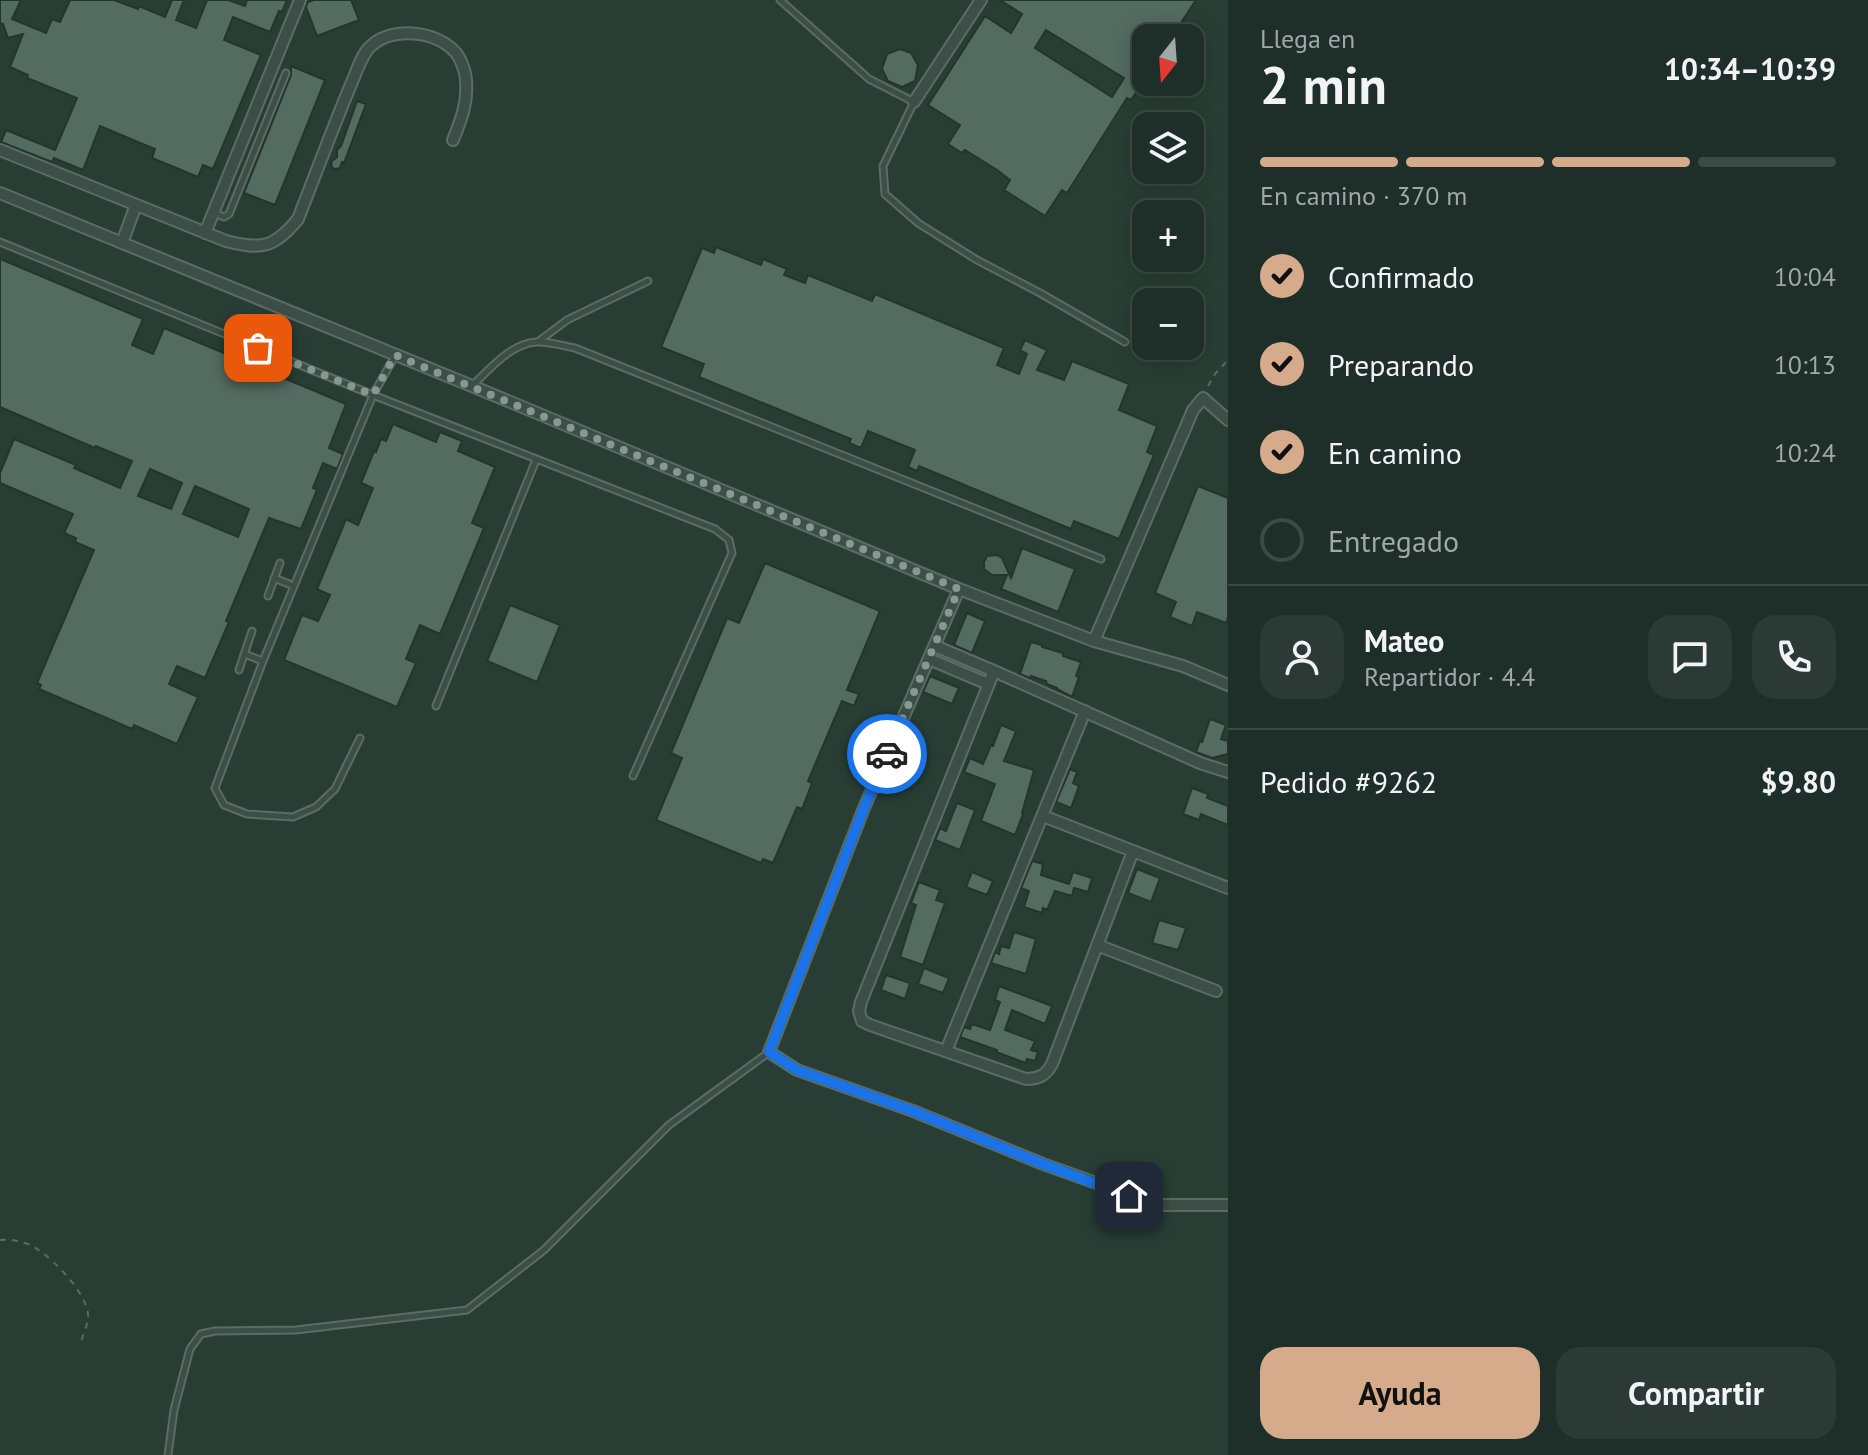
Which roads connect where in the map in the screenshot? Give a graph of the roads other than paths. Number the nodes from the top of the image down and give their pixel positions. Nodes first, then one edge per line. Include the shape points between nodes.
1 (300, 0) edge
2 (780, 0) edge
3 (981, 0) edge
4 (286, 73) dead end
5 (914, 102) junction
6 (453, 140) dead end
7 (0, 150) edge
8 (0, 193) edge
9 (136, 205) junction
10 (213, 213) junction
11 (205, 233) junction
12 (0, 242) edge
13 (122, 243) junction
14 (648, 281) dead end
15 (538, 342) junction
16 (1125, 342) dead end
17 (395, 355) junction
18 (472, 386) junction
19 (373, 395) junction
20 (1228, 420) edge
21 (536, 460) junction
22 (1101, 559) dead end
23 (280, 563) dead end
24 (274, 578) junction
25 (294, 586) junction
26 (959, 589) junction
27 (268, 596) dead end
28 (252, 631) dead end
29 (1094, 641) junction
30 (935, 646) junction
31 (244, 654) junction
32 (929, 659) junction
33 (263, 661) junction
34 (239, 670) dead end
35 (994, 671) junction
36 (988, 684) junction
37 (1228, 685) edge
38 (436, 706) dead end
39 (1085, 711) junction
40 (360, 738) dead end
41 (1228, 772) edge
42 (633, 776) dead end
43 (1043, 816) junction
44 (1133, 851) junction
45 (1228, 888) edge
46 (1097, 945) junction
47 (1216, 991) dead end
48 (946, 1051) junction
49 (769, 1052) junction
50 (1228, 1205) edge
51 (168, 1455) edge

1 - 10 street
2 - 5 lane via 869,79
3 - 5 street
4 - 10 lane via 229,214
5 - 16 lane via 883,166 885,194 965,253
6 - 11 street via 466,106 466,78 457,53 426,36 390,35 370,45 358,67 298,219 286,234 251,247
7 - 9 street
8 - 13 street
9 - 11 street
9 - 13 street
10 - 11 street
12 - 19 lane
13 - 17 street
14 - 15 lane via 567,320
15 - 18 lane via 520,346
15 - 22 lane via 575,348
17 - 18 street
17 - 19 lane
18 - 26 street
19 - 21 lane
19 - 25 lane
20 - 29 street via 1203,398 1193,410
21 - 38 lane
21 - 42 lane via 715,529 729,540 732,553
23 - 24 lane
24 - 25 lane
24 - 27 lane
25 - 33 lane
26 - 29 street
26 - 30 street
28 - 31 lane
29 - 37 street via 1183,666
30 - 32 street
30 - 35 street
31 - 33 lane
31 - 34 lane
32 - 36 street
32 - 49 street via 864,808
33 - 40 lane via 215,788 224,805 247,814 293,817 316,807 335,789
35 - 36 street
35 - 39 street
36 - 48 street via 859,1011 870,1025
39 - 41 street
39 - 43 street
43 - 44 street
43 - 48 street
44 - 45 street
44 - 46 street
46 - 47 street
46 - 48 street via 1052,1064 1042,1076 1026,1079
49 - 50 street via 797,1070 1153,1205
49 - 51 lane via 669,1125 544,1250 467,1310 296,1330 201,1334 190,1349

